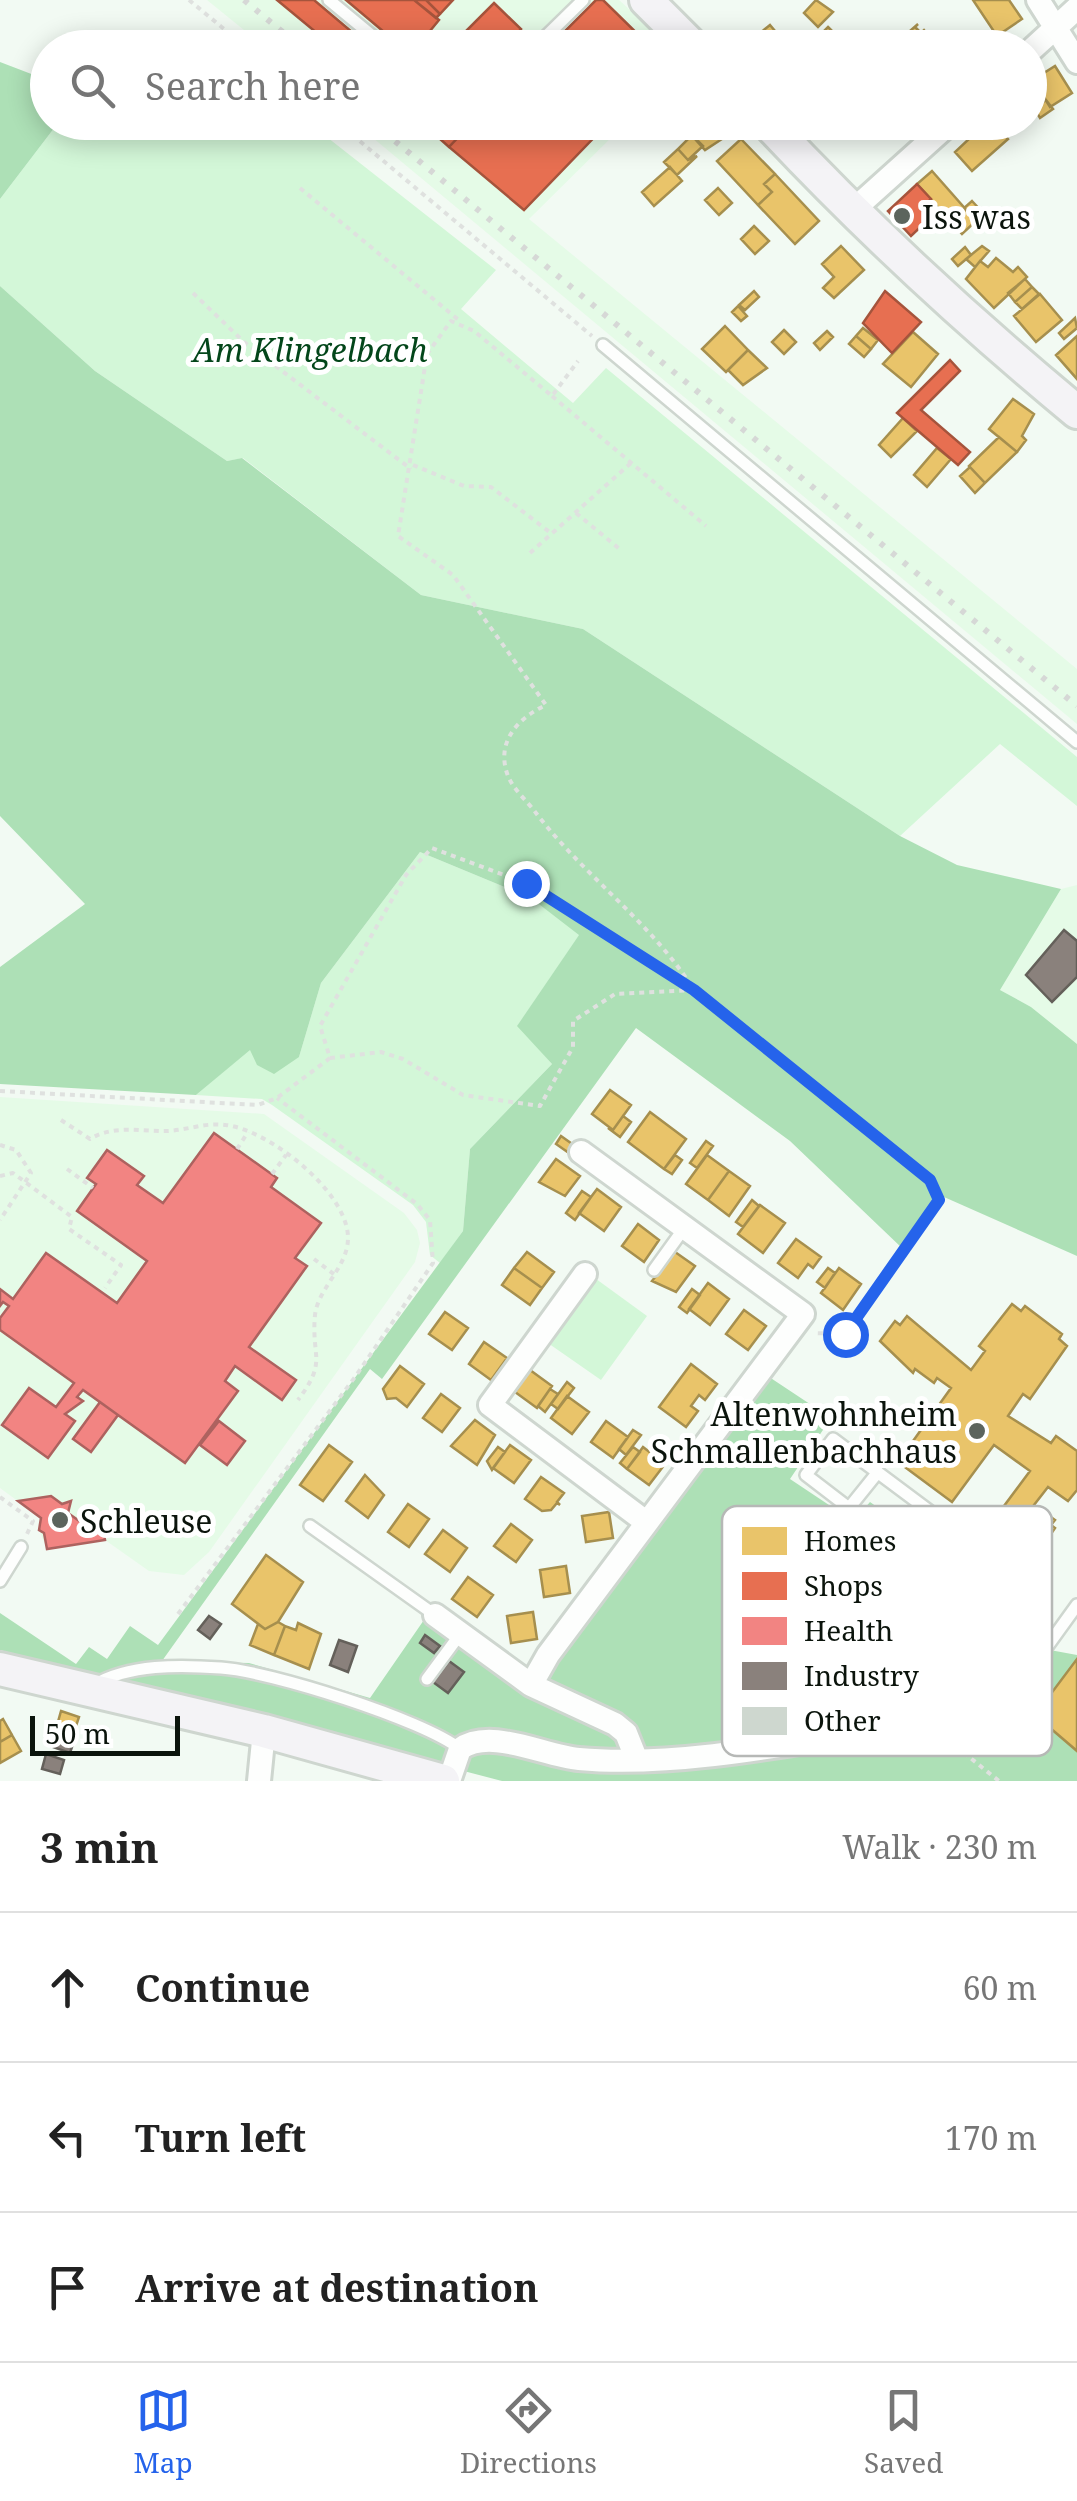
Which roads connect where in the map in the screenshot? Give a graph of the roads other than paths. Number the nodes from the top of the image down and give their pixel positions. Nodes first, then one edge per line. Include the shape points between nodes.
1 (329, 0) edge
2 (582, 0) edge
3 (646, 0) edge
4 (1038, 0) edge
5 (1077, 8) edge
6 (1056, 28) junction
7 (365, 30) edge
8 (552, 30) edge
9 (676, 30) edge
10 (1047, 36) edge
11 (1077, 62) edge
12 (784, 140) edge
13 (930, 140) edge
14 (851, 212) junction
15 (603, 345) road end
16 (1077, 412) edge
17 (1077, 742) edge
18 (581, 1152) dead end
19 (685, 1227) junction
20 (654, 1270) dead end
21 (585, 1274) dead end
22 (878, 1472) junction
23 (847, 1506) edge
24 (852, 1506) edge
25 (924, 1506) edge
26 (646, 1522) junction
27 (310, 1526) dead end
28 (21, 1547) road end
29 (0, 1581) edge
30 (1077, 1604) edge
31 (435, 1614) joint
32 (461, 1634) junction
33 (1052, 1639) edge
34 (0, 1669) edge
35 (427, 1679) dead end
36 (531, 1685) junction
37 (86, 1690) junction
38 (264, 1732) junction
39 (722, 1747) edge
40 (460, 1749) junction
41 (636, 1758) junction
42 (259, 1781) edge
43 (446, 1781) edge

1 - 7 lane
2 - 8 lane
3 - 9 main road
4 - 6 street
5 - 6 street
6 - 10 street
6 - 11 street
12 - 14 main road
13 - 14 street
14 - 16 main road via 954,310
15 - 17 lane
18 - 19 street
19 - 20 lane
19 - 26 street via 803,1314
21 - 26 street via 490,1404
22 - 23 lane via 833,1438 806,1475
22 - 24 lane
22 - 25 lane
26 - 36 street
27 - 31 lane
28 - 29 lane
30 - 33 lane
31 - 32 street
32 - 35 lane
32 - 36 street
34 - 37 main road
36 - 41 street via 615,1724
37 - 38 main road
37 - 40 lane via 122,1670 222,1668 324,1694 442,1735
38 - 42 street
38 - 43 main road
39 - 41 street
40 - 41 street via 482,1740 578,1759
40 - 43 street

